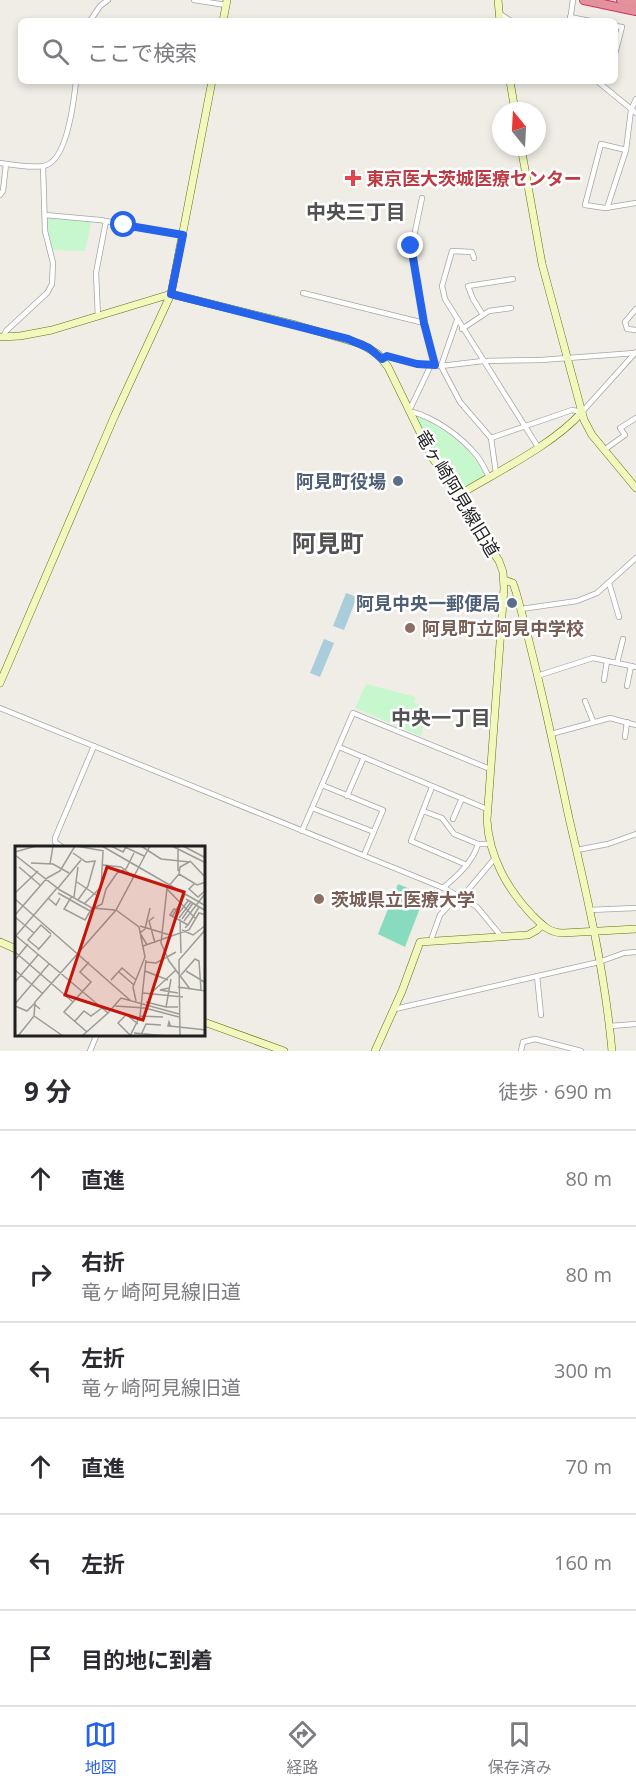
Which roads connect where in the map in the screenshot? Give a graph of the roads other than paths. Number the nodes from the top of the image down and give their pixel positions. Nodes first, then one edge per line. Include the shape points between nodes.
1 (108, 0) edge
2 (194, 0) edge
3 (498, 0) edge
4 (573, 0) edge
5 (584, 0) edge
6 (621, 0) edge
7 (226, 3) edge
8 (636, 3) edge
9 (636, 11) edge
10 (499, 13) junction
11 (92, 18) edge
12 (224, 18) edge
13 (500, 18) edge
14 (506, 18) edge
15 (570, 18) edge
16 (618, 26) edge
17 (618, 42) edge
18 (76, 84) edge
19 (211, 84) edge
20 (510, 84) edge
21 (601, 84) edge
22 (636, 99) edge
23 (514, 102) edge
24 (634, 111) edge
25 (621, 124) dead end
26 (629, 125) junction
27 (626, 150) junction
28 (523, 156) edge
29 (3, 163) edge
30 (43, 166) junction
31 (0, 195) edge
32 (422, 198) dead end
33 (636, 202) edge
34 (607, 208) junction
35 (45, 215) junction
36 (106, 220) junction
37 (183, 235) junction
38 (474, 258) dead end
39 (513, 279) dead end
40 (303, 293) dead end
41 (171, 294) junction
42 (511, 308) dead end
43 (636, 309) edge
44 (483, 315) junction
45 (98, 317) junction
46 (457, 320) junction
47 (424, 323) junction
48 (462, 328) junction
49 (636, 330) edge
50 (2, 337) edge
51 (636, 352) edge
52 (568, 357) junction
53 (382, 359) junction
54 (483, 361) junction
55 (433, 365) junction
56 (441, 366) junction
57 (409, 411) junction
58 (582, 412) junction
59 (636, 418) edge
60 (524, 427) junction
61 (491, 438) junction
62 (538, 447) junction
63 (604, 450) junction
64 (496, 473) junction
65 (489, 477) junction
66 (636, 488) edge
67 (457, 496) junction
68 (636, 558) edge
69 (504, 580) junction
70 (609, 583) junction
71 (521, 609) junction
72 (619, 617) dead end
73 (623, 639) dead end
74 (607, 661) junction
75 (617, 663) junction
76 (633, 667) edge
77 (537, 676) junction
78 (604, 680) dead end
79 (0, 683) edge
80 (627, 686) dead end
81 (585, 701) dead end
82 (0, 708) edge
83 (593, 721) junction
84 (627, 722) junction
85 (636, 725) edge
86 (551, 734) junction
87 (626, 737) dead end
88 (94, 746) junction
89 (339, 747) junction
90 (363, 757) junction
91 (490, 769) junction
92 (322, 785) junction
93 (432, 787) junction
94 (347, 796) junction
95 (462, 798) junction
96 (312, 808) junction
97 (487, 809) junction
98 (423, 811) junction
99 (453, 819) dead end
100 (302, 831) junction
101 (374, 832) junction
102 (635, 835) edge
103 (478, 844) junction
104 (490, 844) junction
105 (61, 846) edge
106 (577, 850) junction
107 (364, 855) junction
108 (495, 858) junction
109 (467, 865) junction
110 (443, 888) junction
111 (458, 896) junction
112 (636, 908) edge
113 (589, 910) junction
114 (542, 925) junction
115 (636, 929) edge
116 (593, 931) junction
117 (501, 936) junction
118 (431, 940) junction
119 (0, 942) edge
120 (15, 949) edge
121 (636, 951) edge
122 (599, 962) junction
123 (537, 976) junction
124 (395, 1009) junction
125 (542, 1015) dead end
126 (206, 1023) edge
127 (636, 1024) edge
128 (610, 1026) junction
129 (97, 1036) edge
130 (90, 1051) edge
131 (284, 1051) edge
132 (375, 1051) edge
133 (521, 1051) edge
134 (581, 1051) edge
135 (612, 1051) edge

1 - 11 street
2 - 7 street
3 - 10 street
4 - 15 street
5 - 9 highway
6 - 8 highway
7 - 12 street
10 - 13 street
10 - 14 street
16 - 17 street via 622,27
18 - 30 street via 66,137 50,163
19 - 37 street
20 - 23 street
21 - 24 street
22 - 24 street
24 - 26 street
25 - 26 street
26 - 27 street
27 - 34 street
27 - 34 street via 601,144 585,205
28 - 52 street via 542,264
29 - 30 street
29 - 31 street
30 - 35 street
32 - 47 street via 411,246
33 - 34 street
35 - 36 street
35 - 50 street via 53,263 52,284
36 - 37 street
36 - 45 street via 96,273
37 - 41 street
38 - 46 street via 472,252 452,251 444,278 445,299
39 - 44 street via 468,286
40 - 47 street
41 - 45 street
41 - 53 street, 竜ヶ崎阿見線旧道 via 348,339
41 - 79 street
42 - 44 street
43 - 49 street via 625,322 627,329
44 - 48 street
45 - 50 street via 38,333
46 - 48 street
46 - 56 street
47 - 55 street
48 - 54 street
51 - 52 street
51 - 58 street
52 - 54 street
52 - 58 street
53 - 55 street via 387,356
53 - 57 street, 竜ヶ崎阿見線旧道
54 - 56 street
54 - 60 street
55 - 56 street
55 - 57 street
56 - 61 street via 460,402
57 - 65 street via 422,414 457,436 478,456
57 - 67 street, 竜ヶ崎阿見線旧道
58 - 60 street via 572,410
58 - 62 street
58 - 63 street via 588,429
59 - 63 street via 620,428 625,435
60 - 61 street
60 - 62 street
61 - 64 street
62 - 64 street
63 - 66 street
64 - 65 street
65 - 67 street
67 - 69 street, 竜ヶ崎阿見線旧道 via 499,561
68 - 70 street
69 - 71 street via 513,583
69 - 91 street, 竜ヶ崎阿見線旧道
70 - 71 street via 577,601
70 - 72 street
71 - 77 street
73 - 75 street
74 - 75 street
74 - 77 street via 593,658
74 - 78 street
75 - 76 street
76 - 80 street
77 - 86 street
81 - 83 street
82 - 88 street
83 - 84 street via 610,718
83 - 86 street
84 - 85 street
84 - 87 street
86 - 106 street
88 - 100 street
88 - 105 street via 55,838
89 - 90 street
89 - 91 street via 353,713
89 - 92 street
90 - 93 street
90 - 94 street
91 - 97 street, 竜ヶ崎阿見線旧道
92 - 94 street
92 - 96 street
93 - 95 street
93 - 98 street
94 - 101 street via 382,810
95 - 97 street
95 - 99 street
96 - 100 street
96 - 101 street
97 - 104 street, 竜ヶ崎阿見線旧道
98 - 103 street via 442,818 454,834
98 - 109 street via 411,841
100 - 107 street
101 - 107 street
102 - 106 street
103 - 104 street
103 - 109 street
104 - 108 street, 竜ヶ崎阿見線旧道
106 - 113 street
107 - 110 street
108 - 111 street via 463,896
108 - 114 street, 竜ヶ崎阿見線旧道 via 510,888
109 - 110 street
110 - 111 street
111 - 117 street via 482,912
111 - 118 street via 440,915
112 - 113 street
113 - 116 street
114 - 116 street via 555,933
114 - 117 street via 528,934
115 - 116 street
116 - 122 street
117 - 118 street
118 - 124 street via 418,945
119 - 120 street
121 - 122 street
122 - 123 street
122 - 128 street
123 - 124 street
123 - 125 street
124 - 132 street
126 - 131 street
127 - 128 street
128 - 135 street
129 - 130 street
133 - 134 street via 523,1042 535,1039

